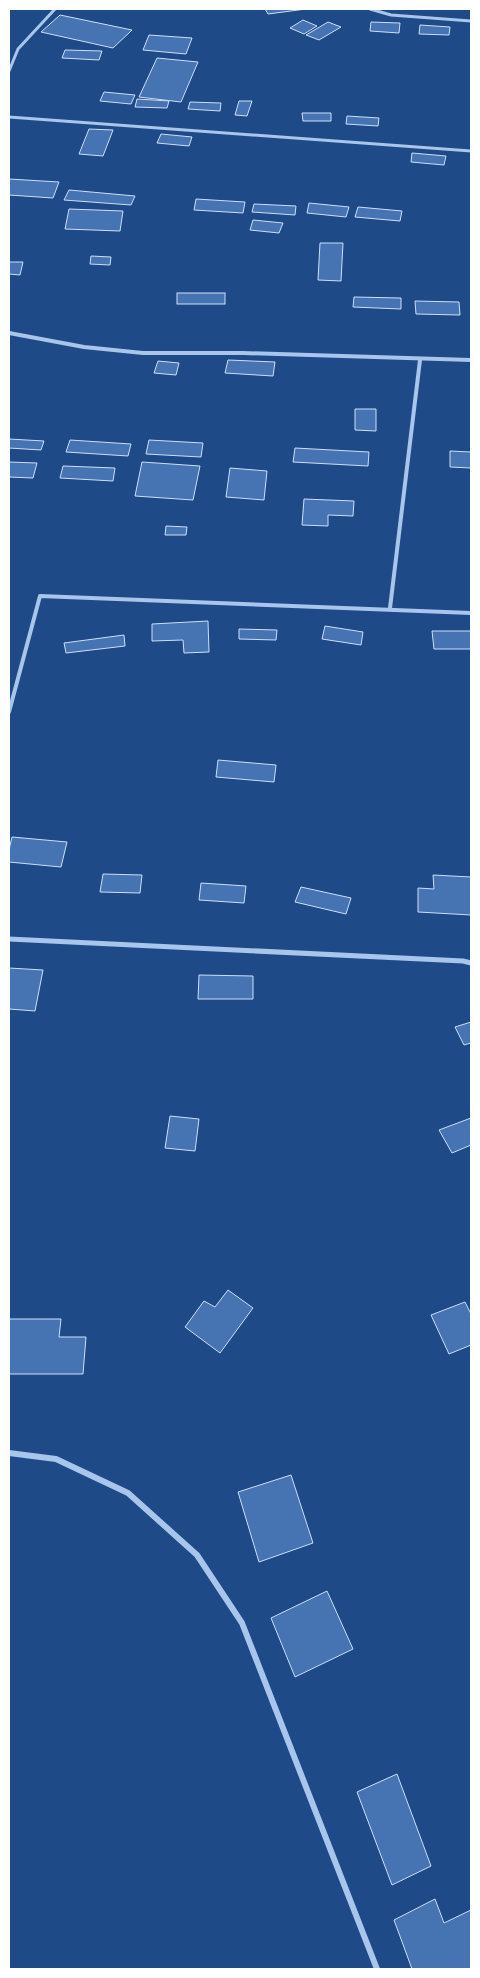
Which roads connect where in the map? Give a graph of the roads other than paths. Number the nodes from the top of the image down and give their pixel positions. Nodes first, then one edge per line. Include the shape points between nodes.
1 (54, 9) edge
2 (370, 9) edge
3 (471, 21) edge
4 (9, 71) edge
5 (9, 117) edge
6 (471, 151) edge
7 (9, 333) edge
8 (420, 360) junction
9 (471, 360) edge
10 (390, 608) junction
11 (471, 613) edge
12 (9, 712) edge
13 (9, 939) edge
14 (471, 963) edge
15 (9, 1453) edge
16 (377, 1969) edge

1 - 4 street via 18,49
2 - 3 street via 391,15
5 - 6 street
7 - 8 street via 74,346 128,352
8 - 9 street
8 - 10 street
10 - 11 street
10 - 12 street via 40,596
13 - 14 street
15 - 16 street via 56,1458 128,1493 197,1555 242,1623

